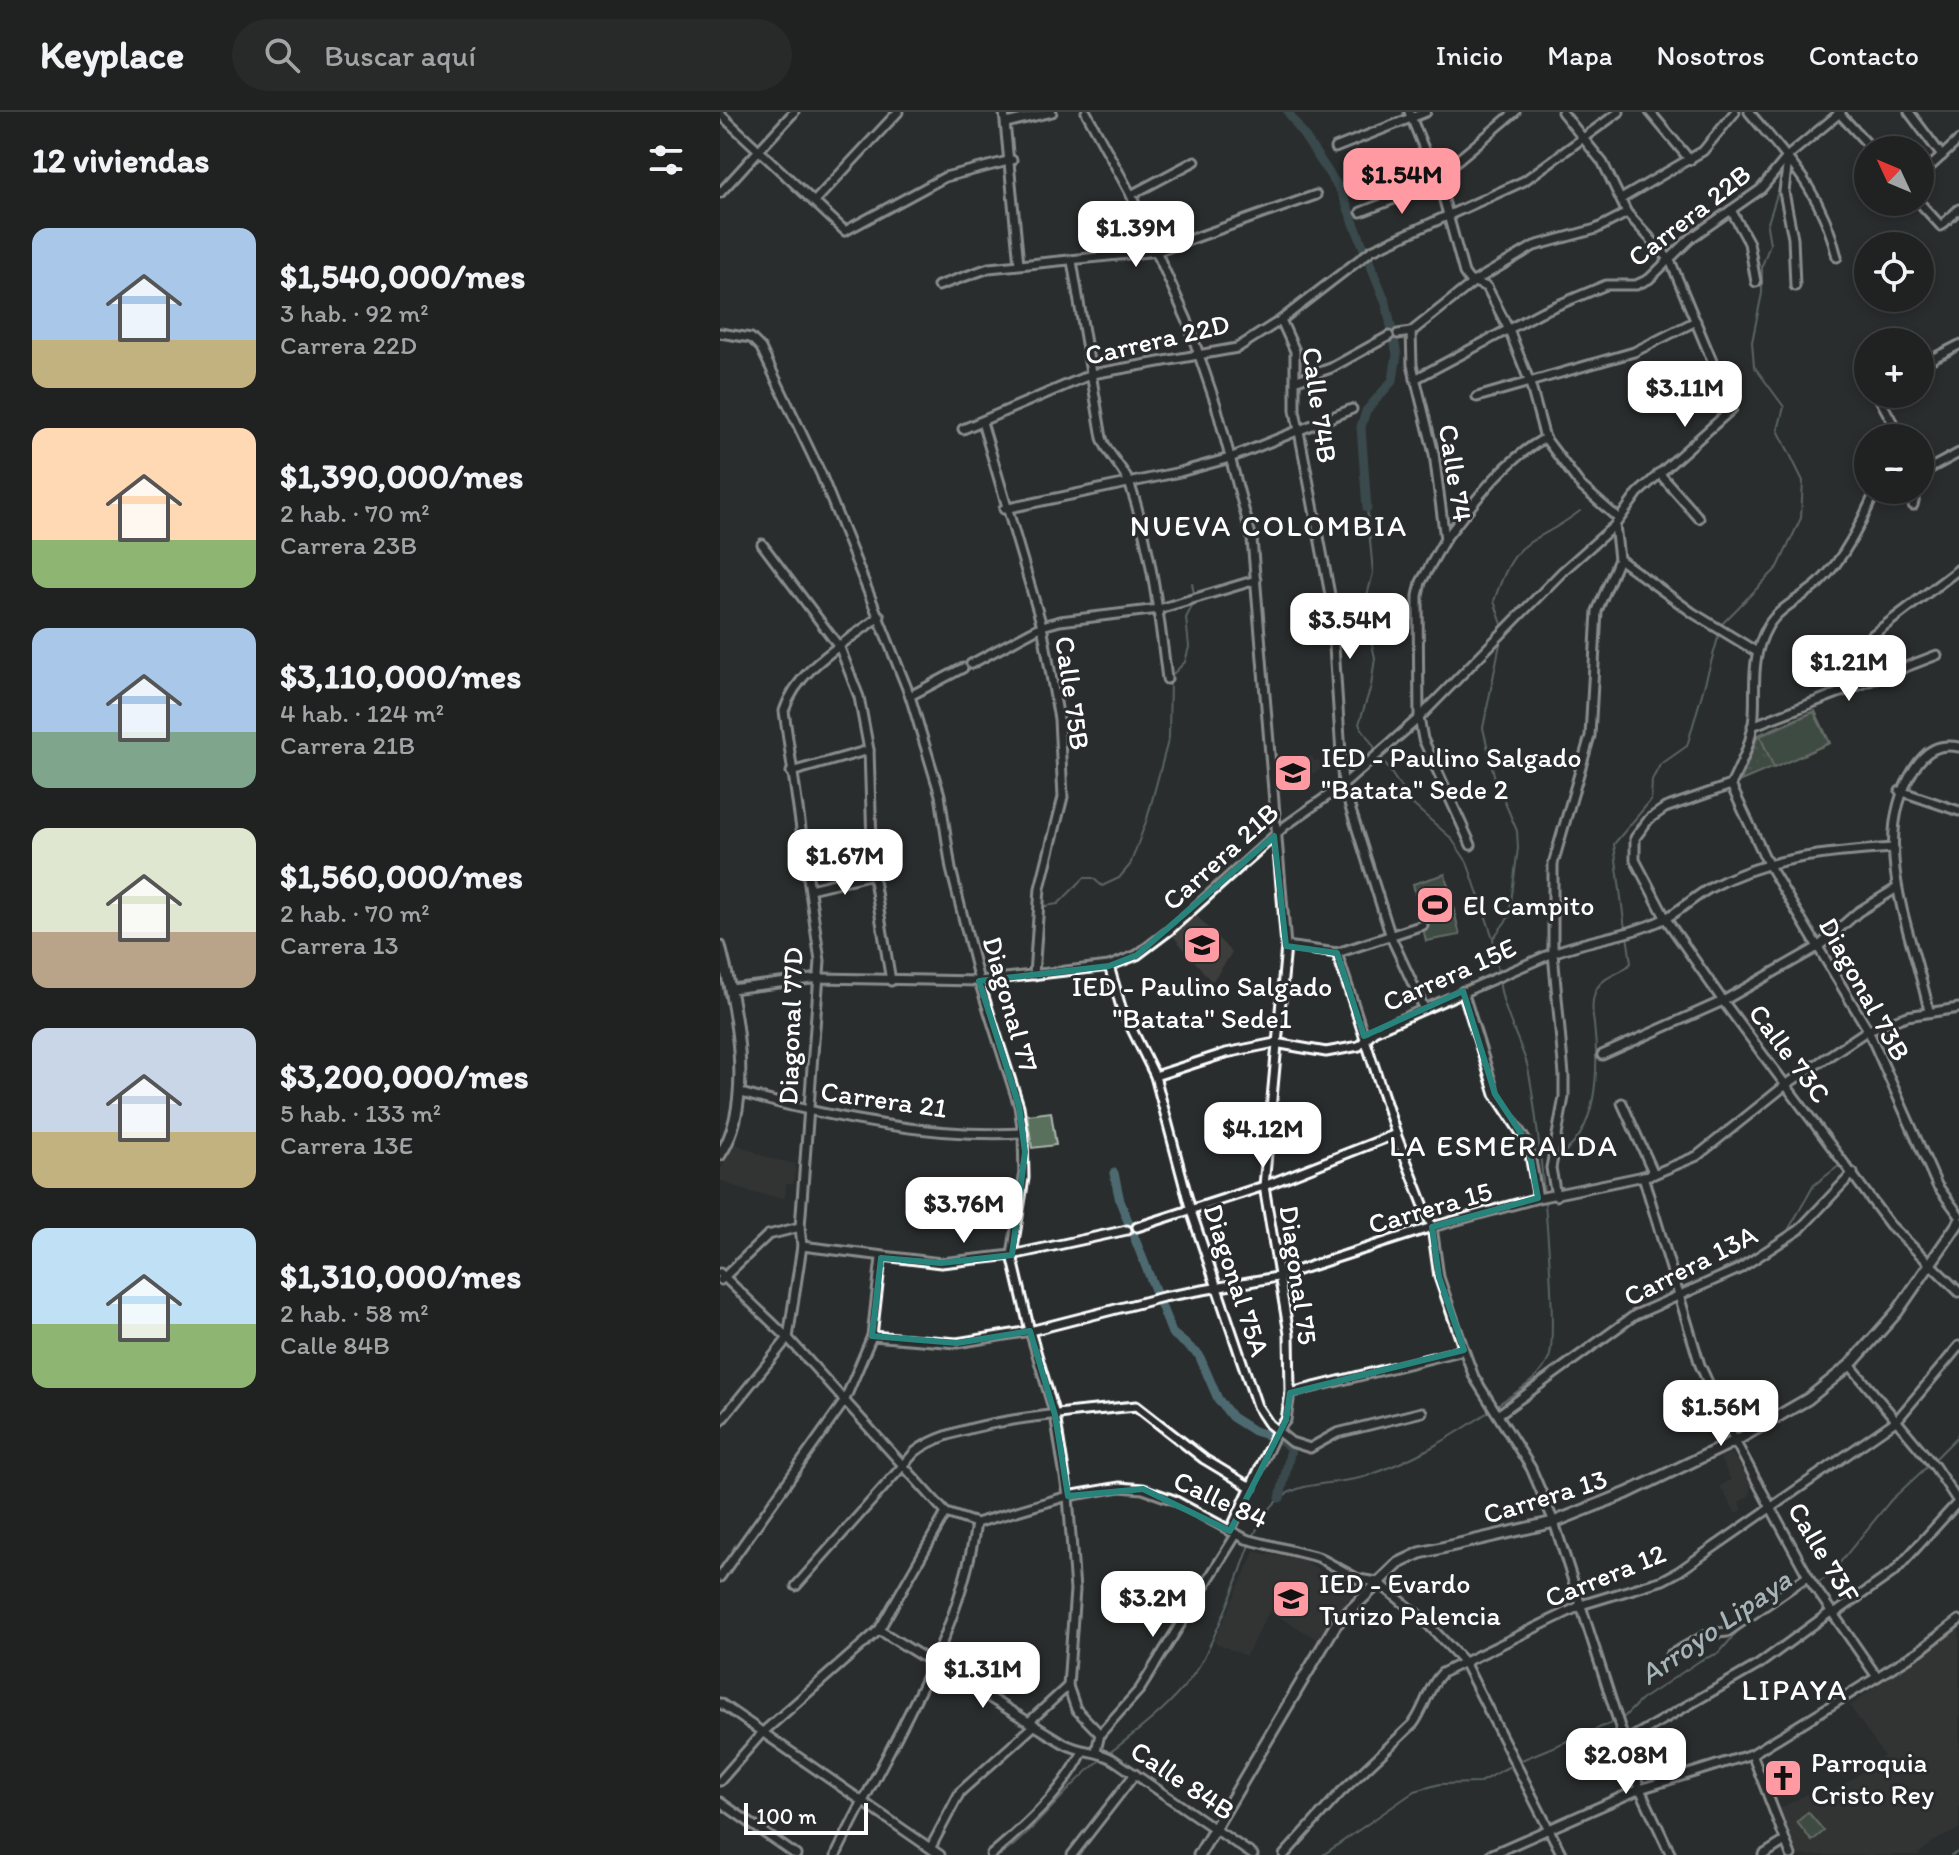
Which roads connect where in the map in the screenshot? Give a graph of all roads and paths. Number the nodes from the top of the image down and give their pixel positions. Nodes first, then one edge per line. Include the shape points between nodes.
1 (794, 112) edge
2 (896, 112) edge
3 (1004, 112) edge
4 (1052, 112) edge
5 (1086, 112) edge
6 (1426, 112) edge
7 (1515, 112) edge
8 (1562, 112) edge
9 (1619, 112) edge
10 (1650, 112) edge
11 (1735, 112) edge
12 (1749, 112) edge
13 (1840, 112) edge
14 (1909, 112) edge
15 (720, 114) edge
16 (1411, 115) edge
17 (1006, 123) junction
18 (1861, 136) edge
19 (1584, 139) junction
20 (1959, 140) edge
21 (1335, 148) dead end
22 (758, 151) junction
23 (1788, 156) junction
24 (1942, 156) junction
25 (1012, 160) junction
26 (1690, 160) junction
27 (1195, 161) dead end
28 (1934, 163) edge
29 (1435, 179) junction
30 (720, 193) edge
31 (1131, 195) junction
32 (1316, 195) dead end
33 (1621, 199) junction
34 (814, 202) junction
35 (1959, 209) edge
36 (1731, 210) junction
37 (1361, 212) dead end
38 (1627, 213) junction
39 (1448, 214) junction
40 (1932, 216) edge
41 (1158, 251) junction
42 (1837, 257) dead end
43 (1670, 260) junction
44 (1072, 261) junction
45 (1019, 264) junction
46 (1475, 281) junction
47 (1756, 282) dead end
48 (938, 286) dead end
49 (1795, 286) dead end
50 (1281, 320) junction
51 (1696, 321) junction
52 (1509, 330) junction
53 (1411, 332) junction
54 (720, 333) edge
55 (1398, 334) dead end
56 (1389, 336) dead end
57 (1959, 345) edge
58 (1200, 354) junction
59 (1934, 358) edge
60 (1092, 374) junction
61 (1415, 379) junction
62 (1297, 380) junction
63 (1530, 383) junction
64 (1477, 397) dead end
65 (1352, 409) dead end
66 (982, 422) junction
67 (963, 429) dead end
68 (1299, 431) junction
69 (1545, 438) junction
70 (1959, 453) edge
71 (1230, 458) junction
72 (1934, 466) edge
73 (1659, 473) junction
74 (1129, 482) junction
75 (1870, 504) edge
76 (1004, 509) junction
77 (1699, 518) dead end
78 (1617, 522) junction
79 (1445, 539) junction
80 (762, 544) dead end
81 (1619, 559) junction
82 (1959, 569) edge
83 (1256, 580) junction
84 (1159, 609) junction
85 (880, 616) junction
86 (1042, 626) junction
87 (1858, 646) dead end
88 (840, 648) junction
89 (1757, 652) junction
90 (1937, 655) dead end
91 (1167, 679) dead end
92 (910, 696) junction
93 (1419, 718) junction
94 (1752, 726) junction
95 (1959, 747) edge
96 (869, 750) junction
97 (791, 772) junction
98 (1343, 785) junction
99 (1731, 785) junction
100 (1900, 791) junction
101 (1959, 811) edge
102 (1274, 836) junction
103 (1471, 845) dead end
104 (1894, 848) junction
105 (1768, 864) junction
106 (873, 874) junction
107 (1897, 888) junction
108 (810, 889) junction
109 (1666, 919) junction
110 (1423, 925) dead end
111 (1391, 937) junction
112 (720, 946) edge
113 (1286, 946) junction
114 (1818, 947) junction
115 (1337, 953) junction
116 (1553, 953) junction
117 (1109, 966) junction
118 (1034, 975) junction
119 (820, 978) junction
120 (891, 981) junction
121 (979, 981) junction
122 (731, 989) junction
123 (720, 991) edge
124 (1463, 991) junction
125 (1723, 1001) junction
126 (1424, 1008) junction
127 (1959, 1008) edge
128 (1929, 1011) junction
129 (1868, 1030) junction
130 (1365, 1040) junction
131 (1275, 1043) junction
132 (1602, 1055) dead end
133 (1155, 1076) junction
134 (1787, 1084) junction
135 (741, 1093) junction
136 (1622, 1103) dead end
137 (809, 1112) junction
138 (1023, 1133) junction
139 (1396, 1134) junction
140 (720, 1155) edge
141 (1853, 1173) junction
142 (1654, 1174) junction
143 (1643, 1176) junction
144 (1264, 1186) junction
145 (1555, 1196) junction
146 (1539, 1198) junction
147 (1191, 1211) junction
148 (1959, 1215) edge
149 (1959, 1222) edge
150 (800, 1227) junction
151 (1137, 1227) dead end
152 (1432, 1227) junction
153 (1127, 1230) dead end
154 (802, 1246) junction
155 (1012, 1255) junction
156 (881, 1258) junction
157 (1929, 1266) junction
158 (721, 1277) edge
159 (1277, 1277) junction
160 (1218, 1285) junction
161 (1959, 1292) edge
162 (1678, 1295) junction
163 (1030, 1331) junction
164 (872, 1336) junction
165 (788, 1338) junction
166 (1959, 1346) edge
167 (1464, 1350) junction
168 (1850, 1365) junction
169 (1290, 1393) junction
170 (844, 1402) junction
171 (1496, 1410) junction
172 (1422, 1412) dead end
173 (1055, 1415) junction
174 (1897, 1420) junction
175 (720, 1422) edge
176 (1275, 1435) junction
177 (1735, 1441) junction
178 (902, 1466) junction
179 (1252, 1488) junction
180 (1068, 1496) junction
181 (1959, 1502) edge
182 (1770, 1505) junction
183 (946, 1513) junction
184 (1554, 1522) junction
185 (976, 1523) junction
186 (1233, 1533) junction
187 (720, 1577) edge
188 (1378, 1582) junction
189 (1811, 1582) junction
190 (796, 1586) dead end
191 (1584, 1604) junction
192 (1833, 1612) junction
193 (1958, 1622) edge
194 (879, 1630) junction
195 (1670, 1655) dead end
196 (933, 1660) junction
197 (1464, 1662) junction
198 (1877, 1677) junction
199 (1068, 1686) junction
200 (720, 1703) edge
201 (1032, 1723) junction
202 (762, 1733) junction
203 (1100, 1734) junction
204 (1624, 1742) junction
205 (1098, 1752) junction
206 (1082, 1753) junction
207 (1752, 1754) junction
208 (1135, 1774) junction
209 (720, 1781) edge
210 (1640, 1789) junction
211 (720, 1802) edge
212 (861, 1803) junction
213 (1215, 1829) junction
214 (1546, 1830) junction
215 (1785, 1841) junction
216 (931, 1847) junction
217 (796, 1855) edge
218 (836, 1855) edge
219 (940, 1855) edge
220 (991, 1855) edge
221 (1072, 1855) edge
222 (1199, 1855) edge
223 (1253, 1855) edge
224 (1284, 1855) edge
225 (1490, 1855) edge
226 (1562, 1855) edge
227 (1671, 1855) edge
228 (1763, 1855) edge
229 (1791, 1855) edge

1 - 22 street
2 - 34 street
3 - 17 street
4 - 17 street
5 - 31 street, Diagonal 75
6 - 16 street
7 - 29 street
8 - 19 street
9 - 19 street, Carrera 22D
10 - 26 street
11 - 26 street
12 - 23 street
13 - 18 street
13 - 23 street, Carrera 22B
14 - 24 street
15 - 22 street
16 - 21 street
16 - 29 street
17 - 25 street
19 - 33 street
19 - 39 street, Carrera 22D via 1524,181
20 - 24 street
22 - 30 street
22 - 34 street
23 - 36 street, Carrera 22B via 1766,185
23 - 42 street via 1821,208
23 - 49 street via 1784,192
24 - 28 street
25 - 34 street via 945,177 845,231
25 - 45 street
26 - 33 street
27 - 31 street
29 - 37 street
29 - 39 street
31 - 41 street, Diagonal 75
32 - 41 street
33 - 38 street
35 - 40 street via 1941,226
36 - 43 street, Carrera 22B
36 - 47 street via 1749,243
38 - 43 street
38 - 46 street via 1580,234 1546,240
39 - 46 street via 1464,273
39 - 50 street, Carrera 22D via 1372,250
41 - 44 street
41 - 58 street, Diagonal 75
43 - 51 street
43 - 52 street, Carrera 22B via 1643,283 1606,285
44 - 45 street
44 - 60 street
45 - 48 street
46 - 52 street via 1487,287
46 - 53 street
50 - 58 street, Carrera 22D via 1237,348
50 - 62 street, Calle 74B via 1295,351
51 - 63 street via 1634,352
51 - 73 street, Carrera 21B via 1732,409
52 - 61 street, Carrera 22B
52 - 63 street
53 - 55 street
53 - 61 street, Calle 74
54 - 85 street, Diagonal 77 via 751,338 761,348
56 - 62 street via 1340,364
57 - 59 street
58 - 60 street, Carrera 22D
58 - 71 street, Diagonal 75
60 - 66 street, Carrera 22D
60 - 74 street via 1106,451
61 - 79 street, Calle 74 via 1434,454
62 - 68 street, Calle 74B
63 - 64 street
63 - 69 street
65 - 68 street
66 - 67 street, Carrera 22D
66 - 76 street, Calle 75B
68 - 71 street
68 - 98 street, Calle 74B via 1331,600
69 - 78 street
69 - 79 street via 1499,472
70 - 72 street
71 - 74 street
71 - 83 street, Diagonal 75 via 1252,539
73 - 77 street
73 - 78 street, Carrera 21B
74 - 76 street
74 - 84 street
75 - 89 street via 1837,561 1819,583 1775,617
76 - 86 street, Calle 75B
78 - 81 street
78 - 93 street, Carrera 21B
79 - 93 street, Calle 74 via 1418,596
80 - 88 street
81 - 89 street
81 - 116 street via 1597,611 1590,736 1553,864
82 - 87 street
83 - 84 street
83 - 102 street, Diagonal 75
84 - 86 street
84 - 91 street
85 - 88 street, Diagonal 77D
85 - 92 street, Diagonal 77
86 - 92 street
86 - 118 street, Calle 75B via 1059,719 1063,797 1040,888
88 - 96 street via 859,697
88 - 97 street, Diagonal 77D via 791,691 784,711
89 - 94 street
90 - 94 street
92 - 121 street, Diagonal 77 via 940,795 951,869
93 - 98 street, Carrera 21B
93 - 103 street, Calle 74 via 1423,739
94 - 99 street
95 - 100 street via 1930,750
96 - 97 street
96 - 106 street
97 - 108 street, Diagonal 77D
98 - 102 street, Carrera 21B
98 - 111 street, Calle 74B
99 - 105 street, Diagonal 73B
99 - 109 street, Calle 73C via 1665,808 1635,838 1635,860
100 - 101 street
100 - 104 street
102 - 113 street, Diagonal 75
102 - 117 street, Carrera 21B via 1170,930 1137,955
104 - 105 street, Carrera 15E via 1825,852
104 - 107 street
105 - 109 street, Carrera 15E via 1710,888
105 - 114 street, Diagonal 73B
106 - 108 street
106 - 120 street
107 - 114 street via 1858,912
107 - 128 street
108 - 119 street, Diagonal 77D
109 - 116 street, Carrera 15E
109 - 125 street, Calle 73C
110 - 111 street
111 - 115 street
111 - 126 street, Calle 74B
112 - 122 street
113 - 115 street
113 - 131 street, Diagonal 75
114 - 125 street
114 - 129 street, Diagonal 73B
115 - 130 street
116 - 124 street, Carrera 15E
116 - 145 street via 1564,1097 1552,1159
117 - 118 street, Carrera 21B
117 - 133 street, Diagonal 75A via 1121,1007
118 - 121 street, Carrera 21B
119 - 120 street, Carrera 21B
119 - 122 street, Carrera 21B
119 - 137 street, Diagonal 77D
120 - 121 street, Carrera 21B
121 - 138 street, Diagonal 77
122 - 123 street
122 - 135 street
124 - 126 street, Carrera 15E
124 - 146 street via 1495,1094 1528,1144
125 - 132 street
125 - 134 street, Calle 73C
126 - 130 street, Carrera 15E
127 - 128 street, Carrera 15
128 - 129 street, Carrera 15
129 - 134 street, Carrera 15
129 - 148 street, Diagonal 73B via 1937,1185
130 - 131 street, Carrera 15E via 1326,1052
130 - 139 street
131 - 133 street, Carrera 15E
131 - 144 street, Diagonal 75
133 - 147 street, Diagonal 75A
134 - 141 street, Calle 73C
134 - 142 street, Carrera 15 via 1697,1156
135 - 137 street, Carrera 21
135 - 140 street
136 - 142 street
137 - 138 street, Carrera 21 via 982,1135
137 - 150 street, Diagonal 77D
138 - 155 street, Diagonal 77 via 1024,1178
139 - 144 street
139 - 152 street
141 - 157 street, Calle 73C via 1890,1225
141 - 162 street, Carrera 13A via 1799,1230 1739,1269
142 - 143 street, Carrera 15
143 - 145 street, Carrera 15
143 - 162 street, Calle 73F
144 - 147 street
144 - 159 street, Diagonal 75
145 - 146 street, Carrera 15
146 - 152 street, Carrera 15
147 - 151 street
147 - 160 street, Diagonal 75A
149 - 157 street, Carrera 13
150 - 154 street, Diagonal 77D
150 - 158 street via 768,1235
152 - 159 street, Carrera 15
152 - 167 street via 1439,1277
153 - 155 street
154 - 156 street
154 - 165 street, Diagonal 77D
155 - 156 street via 941,1263
155 - 163 street, Diagonal 77
156 - 164 street
157 - 161 street, Calle 73C
157 - 168 street, Carrera 13
158 - 165 street
159 - 160 street, Carrera 15
159 - 169 street, Diagonal 75 via 1289,1334
160 - 163 street, Carrera 15
160 - 176 street, Diagonal 75A via 1257,1406
162 - 171 street, Carrera 13A via 1635,1315
162 - 177 street, Calle 73F via 1700,1365
163 - 164 street, Carrera 15 via 957,1343
163 - 173 street, Diagonal 77
164 - 170 street
165 - 170 street
165 - 175 street
166 - 174 street, Carrera 12
167 - 169 street
167 - 171 street
168 - 174 street
168 - 177 street, Carrera 13 via 1808,1399
169 - 176 street, Diagonal 75 via 1286,1420
170 - 178 street
170 - 187 street
171 - 184 street via 1531,1468
172 - 176 street, Diagonal 75A via 1337,1433 1310,1448
173 - 178 street via 930,1439
173 - 179 street via 1136,1406 1204,1459
173 - 180 street, Diagonal 77
174 - 181 street
174 - 182 street, Carrera 12
176 - 179 street, Diagonal 75
177 - 182 street, Calle 73F
177 - 184 street, Carrera 13
178 - 183 street
178 - 190 street
179 - 186 street, Diagonal 75
180 - 185 street, Calle 84
180 - 186 street, Calle 84 via 1120,1487 1143,1489
180 - 199 street, Diagonal 77 via 1075,1590
181 - 192 street via 1895,1571
182 - 189 street, Calle 73F
182 - 191 street, Carrera 12 via 1663,1580
183 - 185 street
183 - 194 street
184 - 188 street, Carrera 13 via 1420,1553
184 - 191 street
185 - 196 street via 970,1568
186 - 188 street, Calle 84 via 1318,1557 1358,1579
186 - 203 street, Diagonal 75 via 1140,1689
188 - 197 street, Calle 84
188 - 213 street, Carrera 13 via 1336,1624
189 - 192 street, Calle 73F
189 - 195 street via 1727,1632 1700,1637
191 - 197 street, Carrera 12
191 - 204 street
192 - 198 street, Calle 73F
192 - 204 street via 1758,1665
193 - 198 street
194 - 196 street
194 - 202 street
196 - 201 street
196 - 212 street
197 - 214 street, Calle 84
197 - 224 street, Carrera 12 via 1434,1681 1413,1724
198 - 207 street
199 - 201 street
199 - 203 street via 1076,1709
200 - 202 street
201 - 206 street
201 - 216 street via 960,1792
202 - 209 street
202 - 212 street
203 - 205 street
204 - 210 street
205 - 206 street, Calle 84B
205 - 208 street, Calle 84B
206 - 220 street via 1050,1797
207 - 210 street
207 - 215 street
208 - 213 street, Calle 84B
208 - 221 street
210 - 214 street
210 - 227 street
211 - 217 street
212 - 216 street
212 - 218 street
213 - 222 street, Carrera 13
213 - 223 street, Calle 84B
214 - 225 street
214 - 226 street, Calle 84
215 - 228 street
215 - 229 street
216 - 219 street

